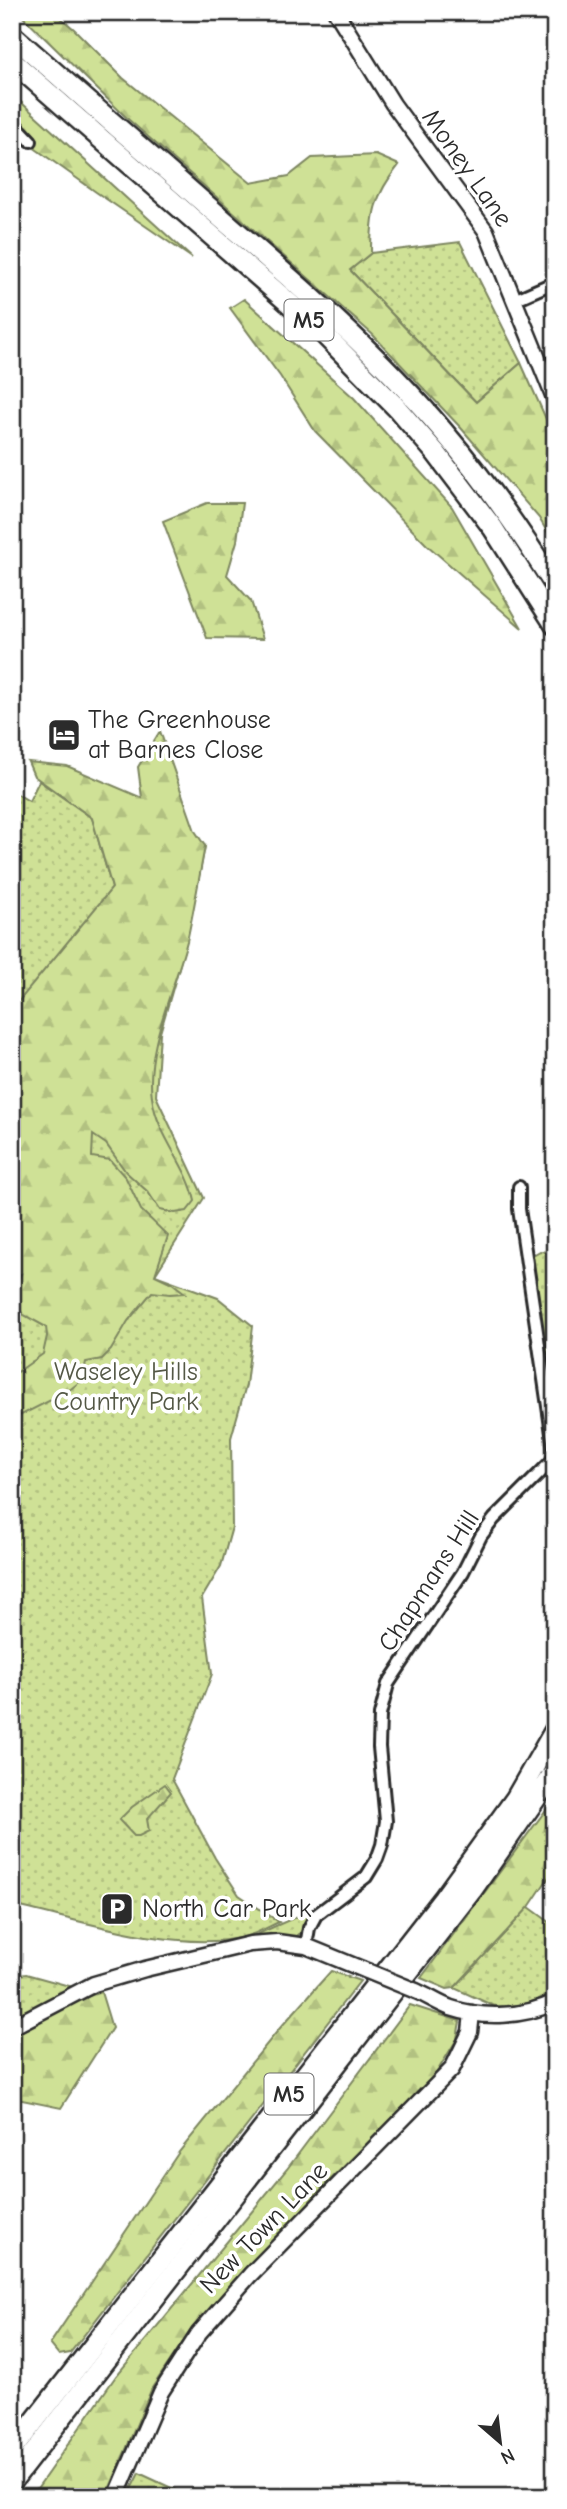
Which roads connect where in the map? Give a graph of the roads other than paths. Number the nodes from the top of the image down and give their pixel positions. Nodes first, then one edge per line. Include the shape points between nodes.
1 (336, 12) edge
2 (12, 35) edge
3 (12, 61) edge
4 (12, 121) edge
5 (31, 141) dead end
6 (555, 282) edge
7 (514, 300) junction
8 (555, 400) edge
9 (555, 586) edge
10 (555, 625) edge
11 (519, 1187) dead end
12 (555, 1731) edge
13 (555, 1770) edge
14 (306, 1947) junction
15 (555, 2002) edge
16 (472, 2013) junction
17 (12, 2027) edge
18 (12, 2449) edge
19 (12, 2482) edge
20 (116, 2497) edge

1 - 7 street, Money Lane via 393,104 486,231
2 - 9 highway, M5 via 360,342 444,431
3 - 10 highway, M5 via 321,331 396,407 493,528
4 - 5 street
6 - 7 street
7 - 8 street, Money Lane
11 - 14 street, Chapmans Hill via 555,1454 481,1536 463,1572 388,1684 380,1715 386,1821 382,1846 366,1877 316,1915
12 - 18 highway, M5 via 516,1798 443,1899
13 - 19 highway, M5 via 472,1890
14 - 16 street, bridge
14 - 17 street via 250,1944 145,1969 94,1984
15 - 16 street via 520,2013
16 - 20 street, New Town Lane via 470,2032 452,2069 199,2333 161,2392

